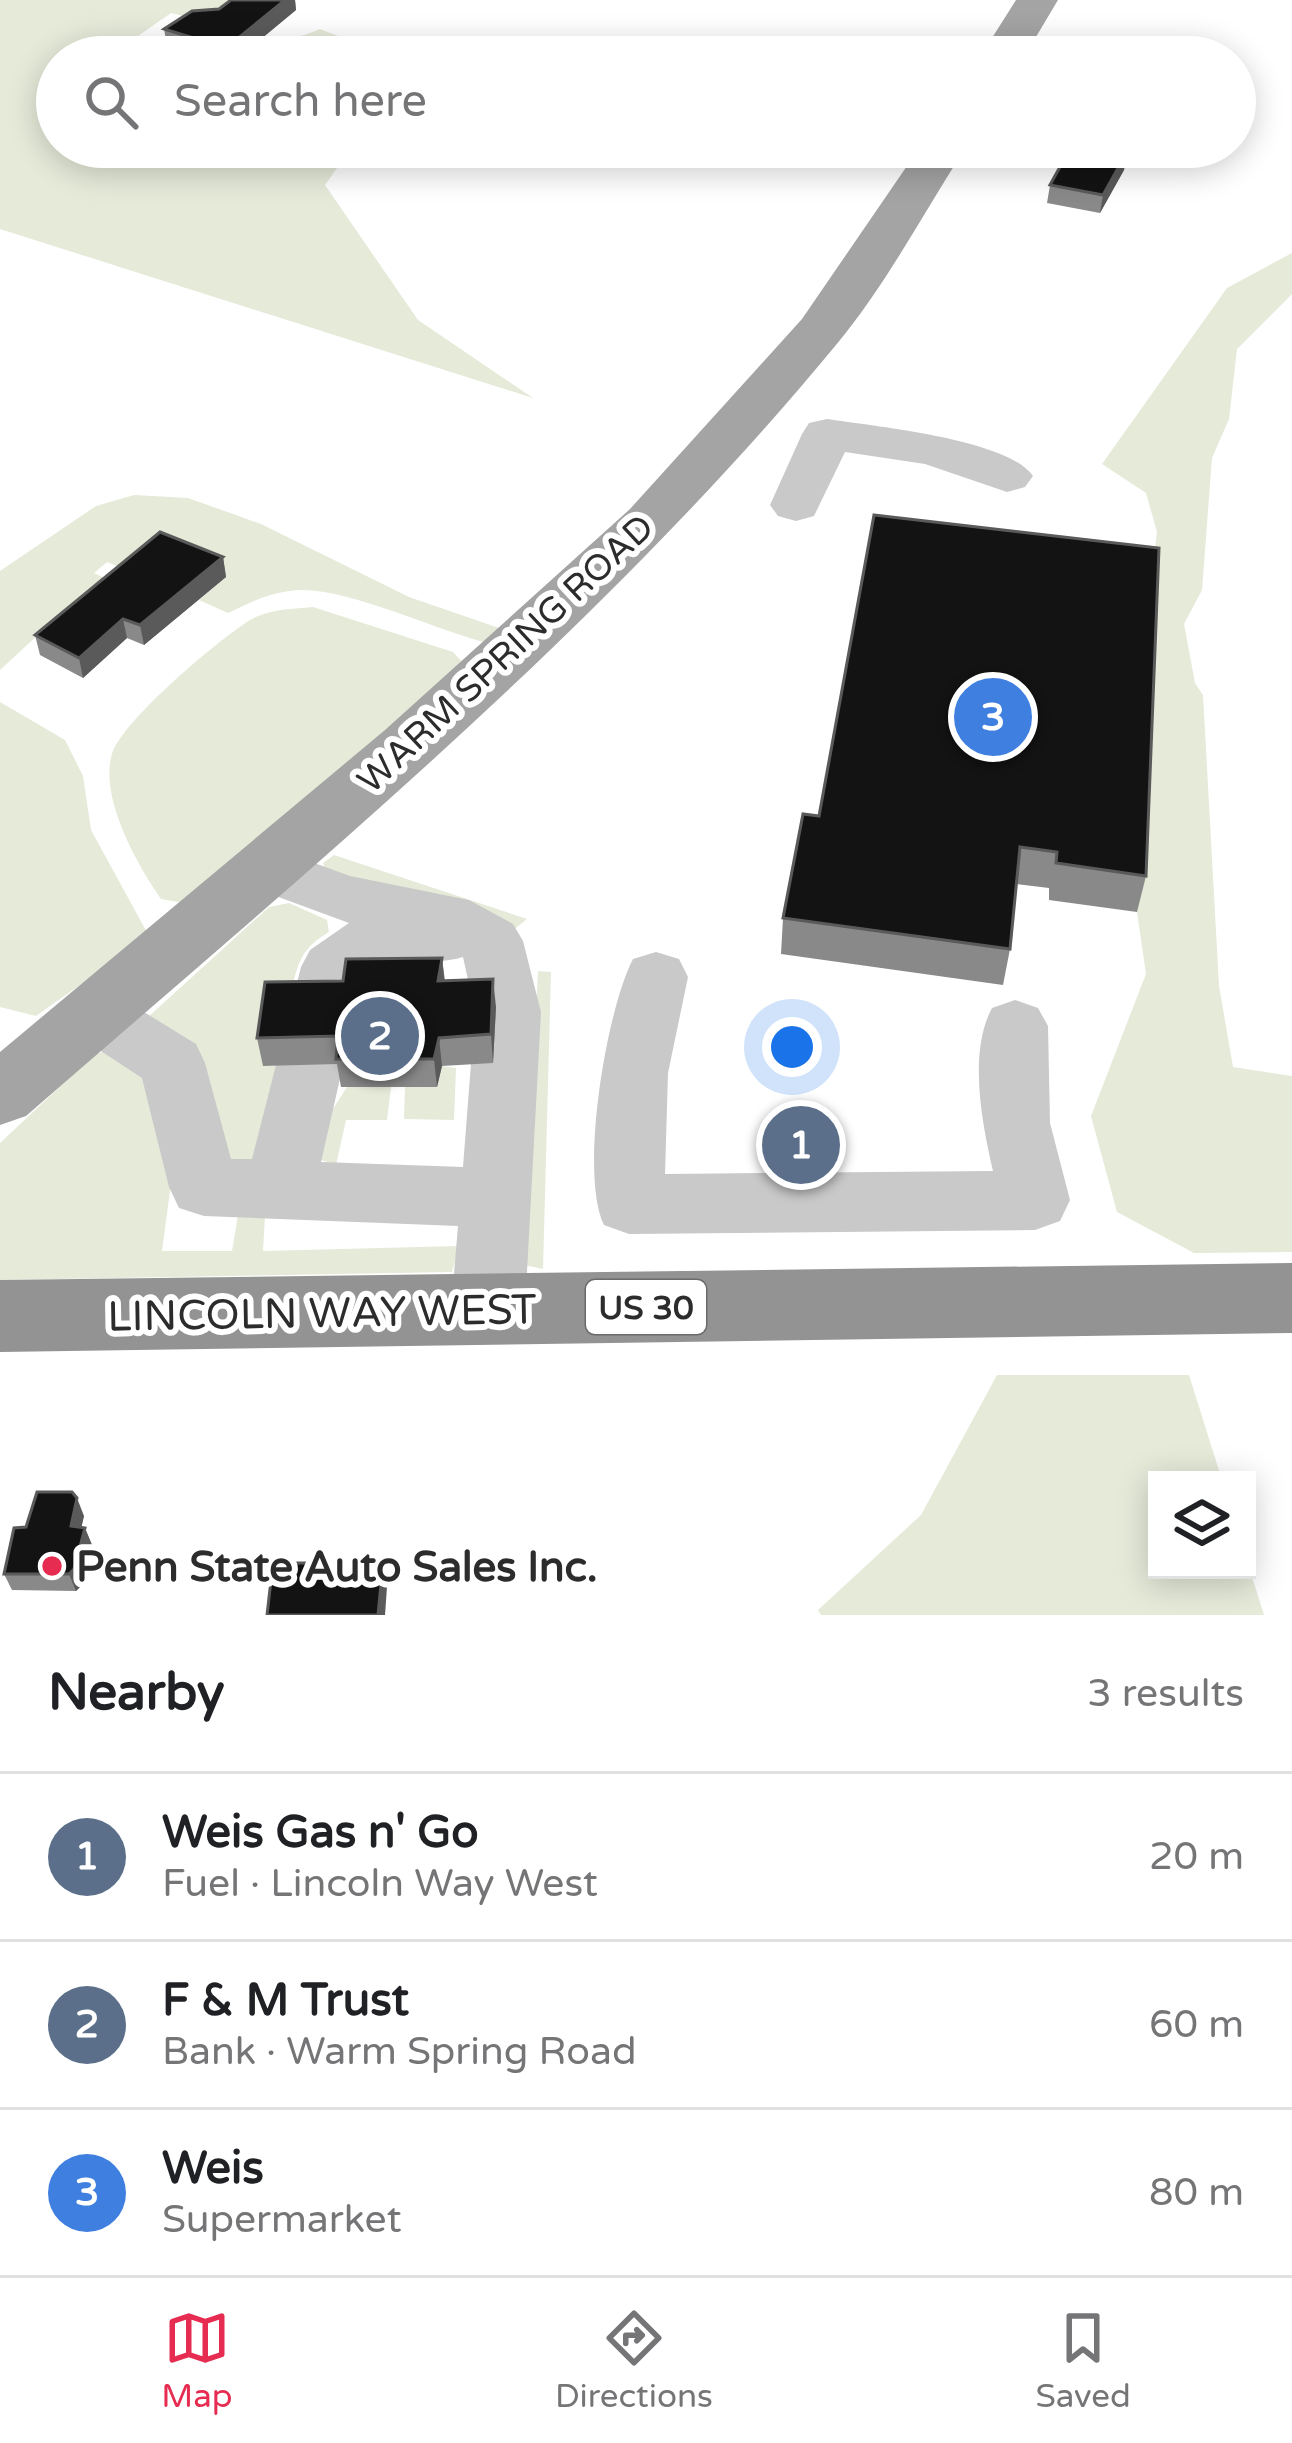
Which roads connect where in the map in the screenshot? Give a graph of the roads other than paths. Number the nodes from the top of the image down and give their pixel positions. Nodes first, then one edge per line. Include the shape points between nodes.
1 (1037, 0) edge
2 (1015, 36) edge
3 (930, 168) edge
4 (1006, 476) dead end
5 (796, 505) dead end
6 (265, 868) junction
7 (495, 957) junction
8 (656, 977) dead end
9 (95, 1014) junction
10 (1015, 1026) dead end
11 (0, 1095) edge
12 (278, 1190) junction
13 (475, 1198) junction
14 (1292, 1298) edge
15 (488, 1309) junction
16 (0, 1316) edge

1 - 2 main road
3 - 6 main road, WARM SPRING ROAD via 821,330 650,522
4 - 5 lane via 934,450 827,434
6 - 7 lane via 342,898 447,917
6 - 9 main road, WARM SPRING ROAD
7 - 12 lane via 407,938 361,943 333,967
7 - 13 lane via 476,994
8 - 10 lane via 634,1073 629,1204 1035,1200 1016,1123
9 - 11 main road, WARM SPRING ROAD
9 - 12 lane via 172,1063 204,1187
12 - 13 lane
13 - 15 lane
14 - 15 highway, LINCOLN WAY WEST / US 30
15 - 16 highway, LINCOLN WAY WEST / US 30

